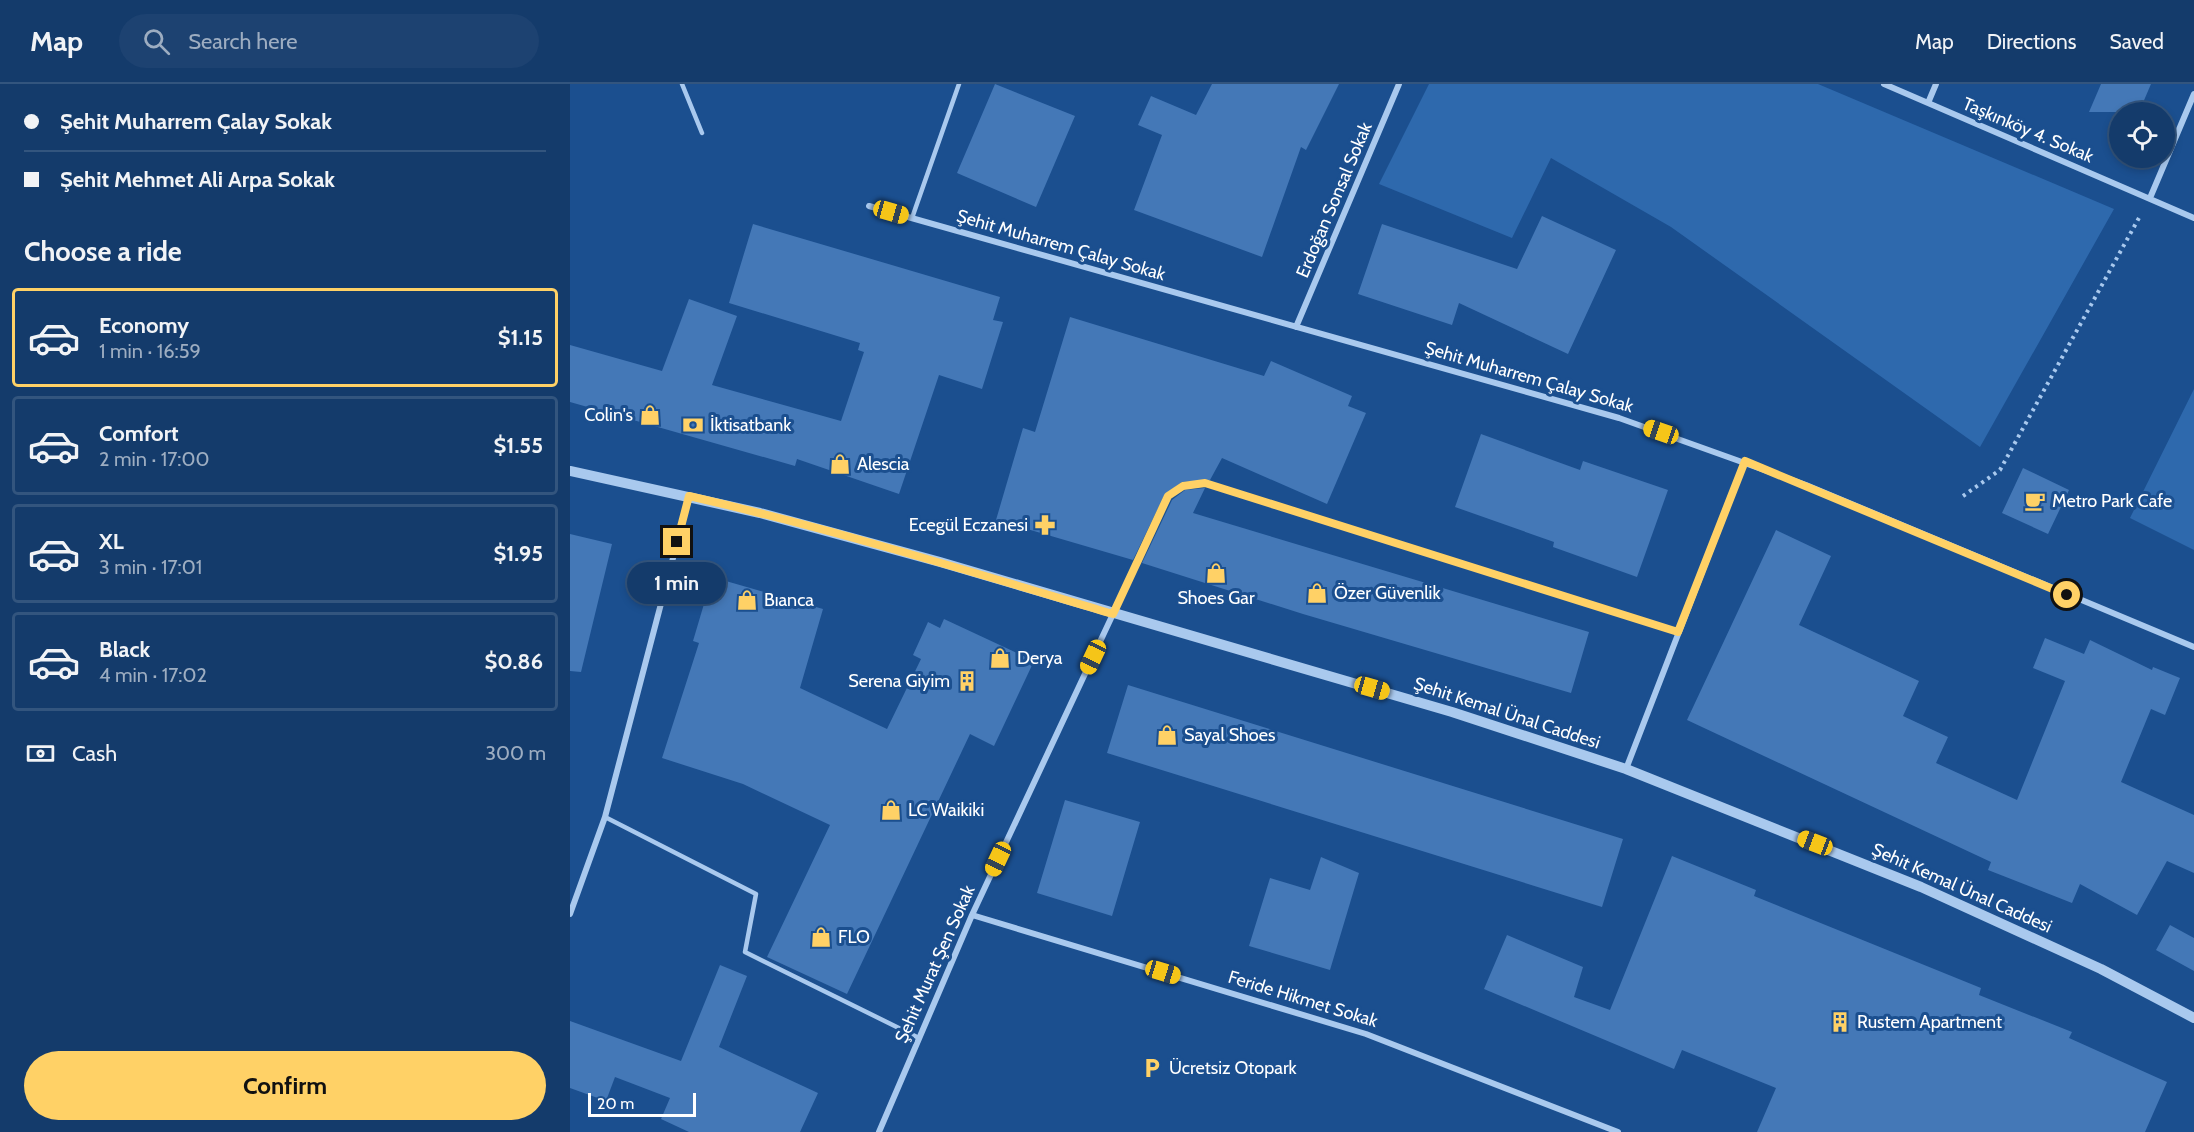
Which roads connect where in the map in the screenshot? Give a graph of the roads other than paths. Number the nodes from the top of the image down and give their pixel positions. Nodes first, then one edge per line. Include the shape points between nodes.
1 (682, 84) edge
2 (959, 84) edge
3 (1399, 84) edge
4 (1884, 84) edge
5 (1936, 84) edge
6 (2194, 94) edge
7 (1928, 103) junction
8 (702, 133) dead end
9 (2150, 198) junction
10 (869, 206) dead end
11 (912, 218) junction
12 (2194, 218) edge
13 (1296, 327) junction
14 (1745, 461) junction
15 (570, 471) edge
16 (689, 496) junction
17 (1113, 614) junction
18 (1678, 632) junction
19 (2194, 647) edge
20 (1626, 769) junction
21 (605, 817) junction
22 (570, 914) edge
23 (972, 915) junction
24 (2194, 1018) edge
25 (919, 1038) junction
26 (879, 1132) edge
27 (1618, 1132) edge

1 - 8 lane
2 - 11 lane
3 - 13 street, Erdoğan Sonsal Sokak
4 - 7 street, Taşkınköy 4. Sokak
5 - 7 street
6 - 9 street
7 - 9 street, Taşkınköy 4. Sokak
9 - 12 street, Taşkınköy 4. Sokak
10 - 11 street, Şehit Muharrem Çalay Sokak
11 - 13 street, Şehit Muharrem Çalay Sokak
13 - 14 street, Şehit Muharrem Çalay Sokak via 1597,411
14 - 18 street
14 - 19 street, Şehit Muharrem Çalay Sokak
15 - 16 street, Şehit Kemal Ünal Caddesi
16 - 17 street, Şehit Kemal Ünal Caddesi via 940,562
16 - 21 street
17 - 18 lane via 1168,496 1183,486 1205,483
17 - 20 street, Şehit Kemal Ünal Caddesi via 1452,712
17 - 23 street, Şehit Murat Şen Sokak
18 - 20 street
20 - 24 street, Şehit Kemal Ünal Caddesi via 1921,887 2101,969
21 - 22 street
21 - 25 lane via 756,894 745,952
23 - 25 street, Şehit Murat Şen Sokak
23 - 27 street, Feride Hikmet Sokak via 1366,1034
25 - 26 street, Şehit Murat Şen Sokak

